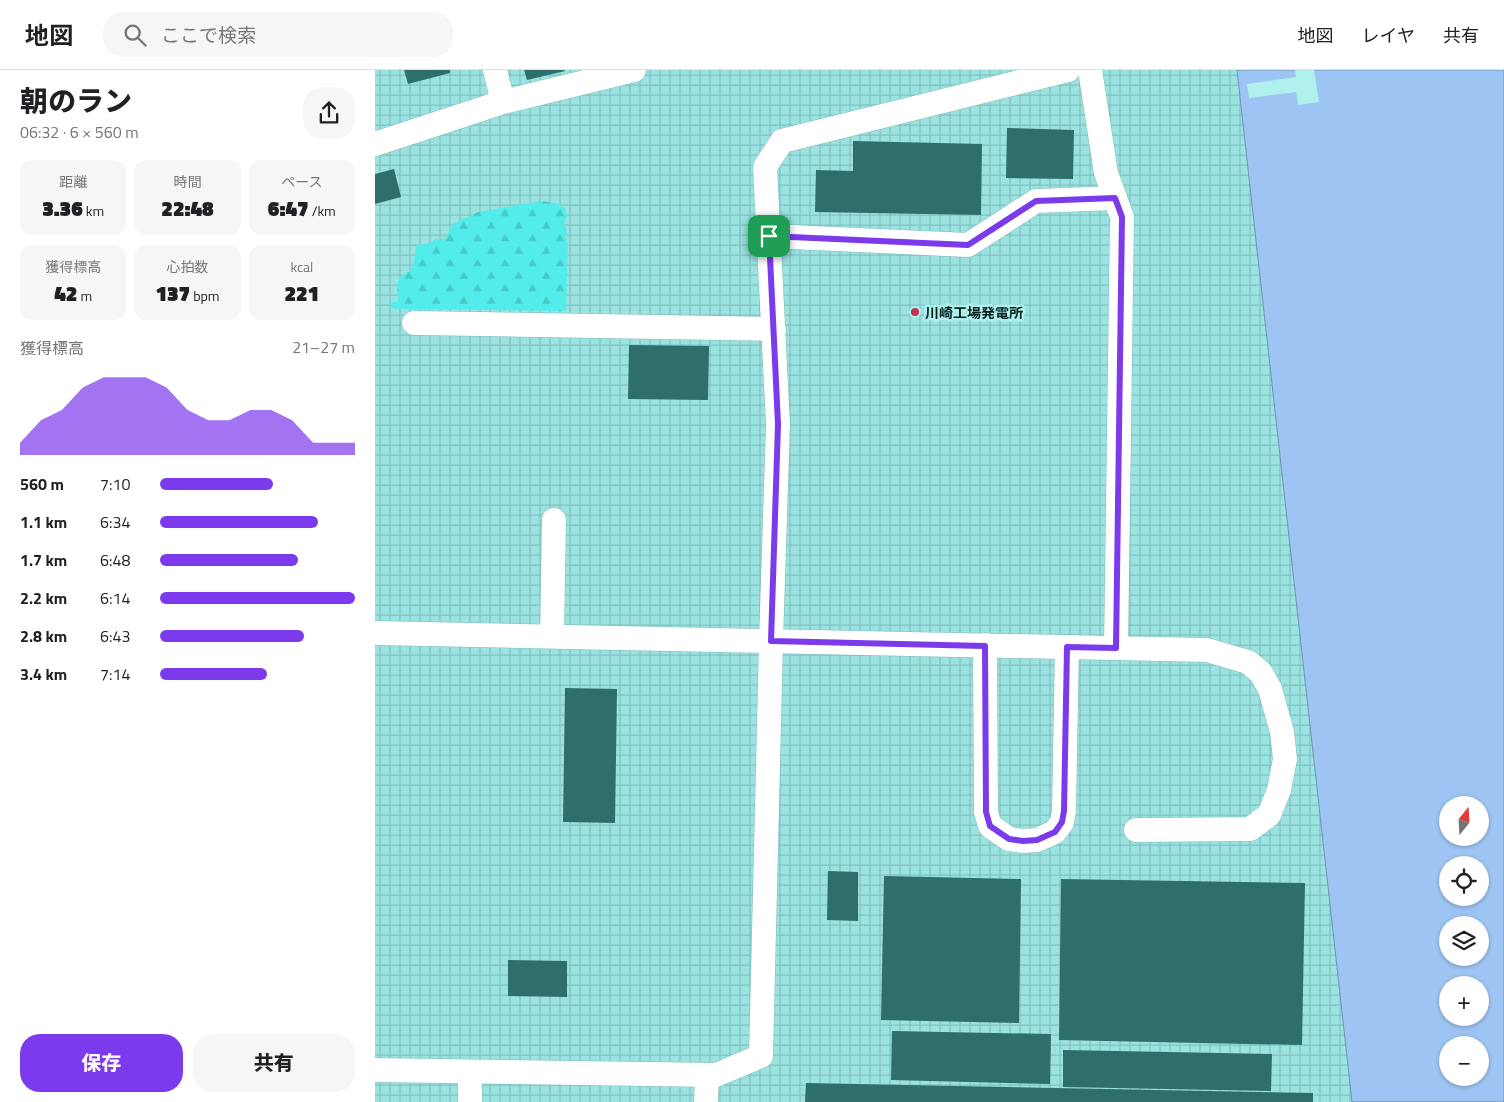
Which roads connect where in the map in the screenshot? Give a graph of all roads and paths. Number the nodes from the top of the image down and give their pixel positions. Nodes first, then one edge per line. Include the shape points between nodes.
1 (495, 70) edge
2 (634, 70) edge
3 (1067, 70) edge
4 (1090, 70) edge
5 (581, 76) edge
6 (503, 102) junction
7 (375, 144) edge
8 (1115, 198) junction
9 (769, 236) junction
10 (414, 323) dead end
11 (774, 329) junction
12 (554, 520) dead end
13 (375, 633) edge
14 (552, 636) junction
15 (771, 641) junction
16 (985, 646) junction
17 (1067, 647) junction
18 (1116, 648) junction
19 (1136, 830) dead end
20 (375, 1070) edge
21 (470, 1072) junction
22 (707, 1075) junction
23 (470, 1102) edge
24 (706, 1102) edge

1 - 6 lane
2 - 5 lane
3 - 9 lane via 782,141 765,167
4 - 8 lane via 1106,173
5 - 6 lane
6 - 7 lane
8 - 9 lane via 1036,201 968,245
8 - 18 lane via 1122,217
9 - 11 lane
10 - 11 lane
11 - 15 lane via 778,424
12 - 14 lane
13 - 14 lane
14 - 15 lane
15 - 16 lane
15 - 22 lane via 761,1056 716,1075
16 - 17 lane
16 - 17 lane via 986,812 990,826 1009,839 1023,841 1037,840 1055,832 1062,822
17 - 18 lane
18 - 19 lane via 1207,650 1248,662 1261,673 1270,689 1282,732 1285,759 1279,790 1269,815 1249,829
20 - 21 lane
21 - 22 lane
21 - 23 lane
22 - 24 lane

